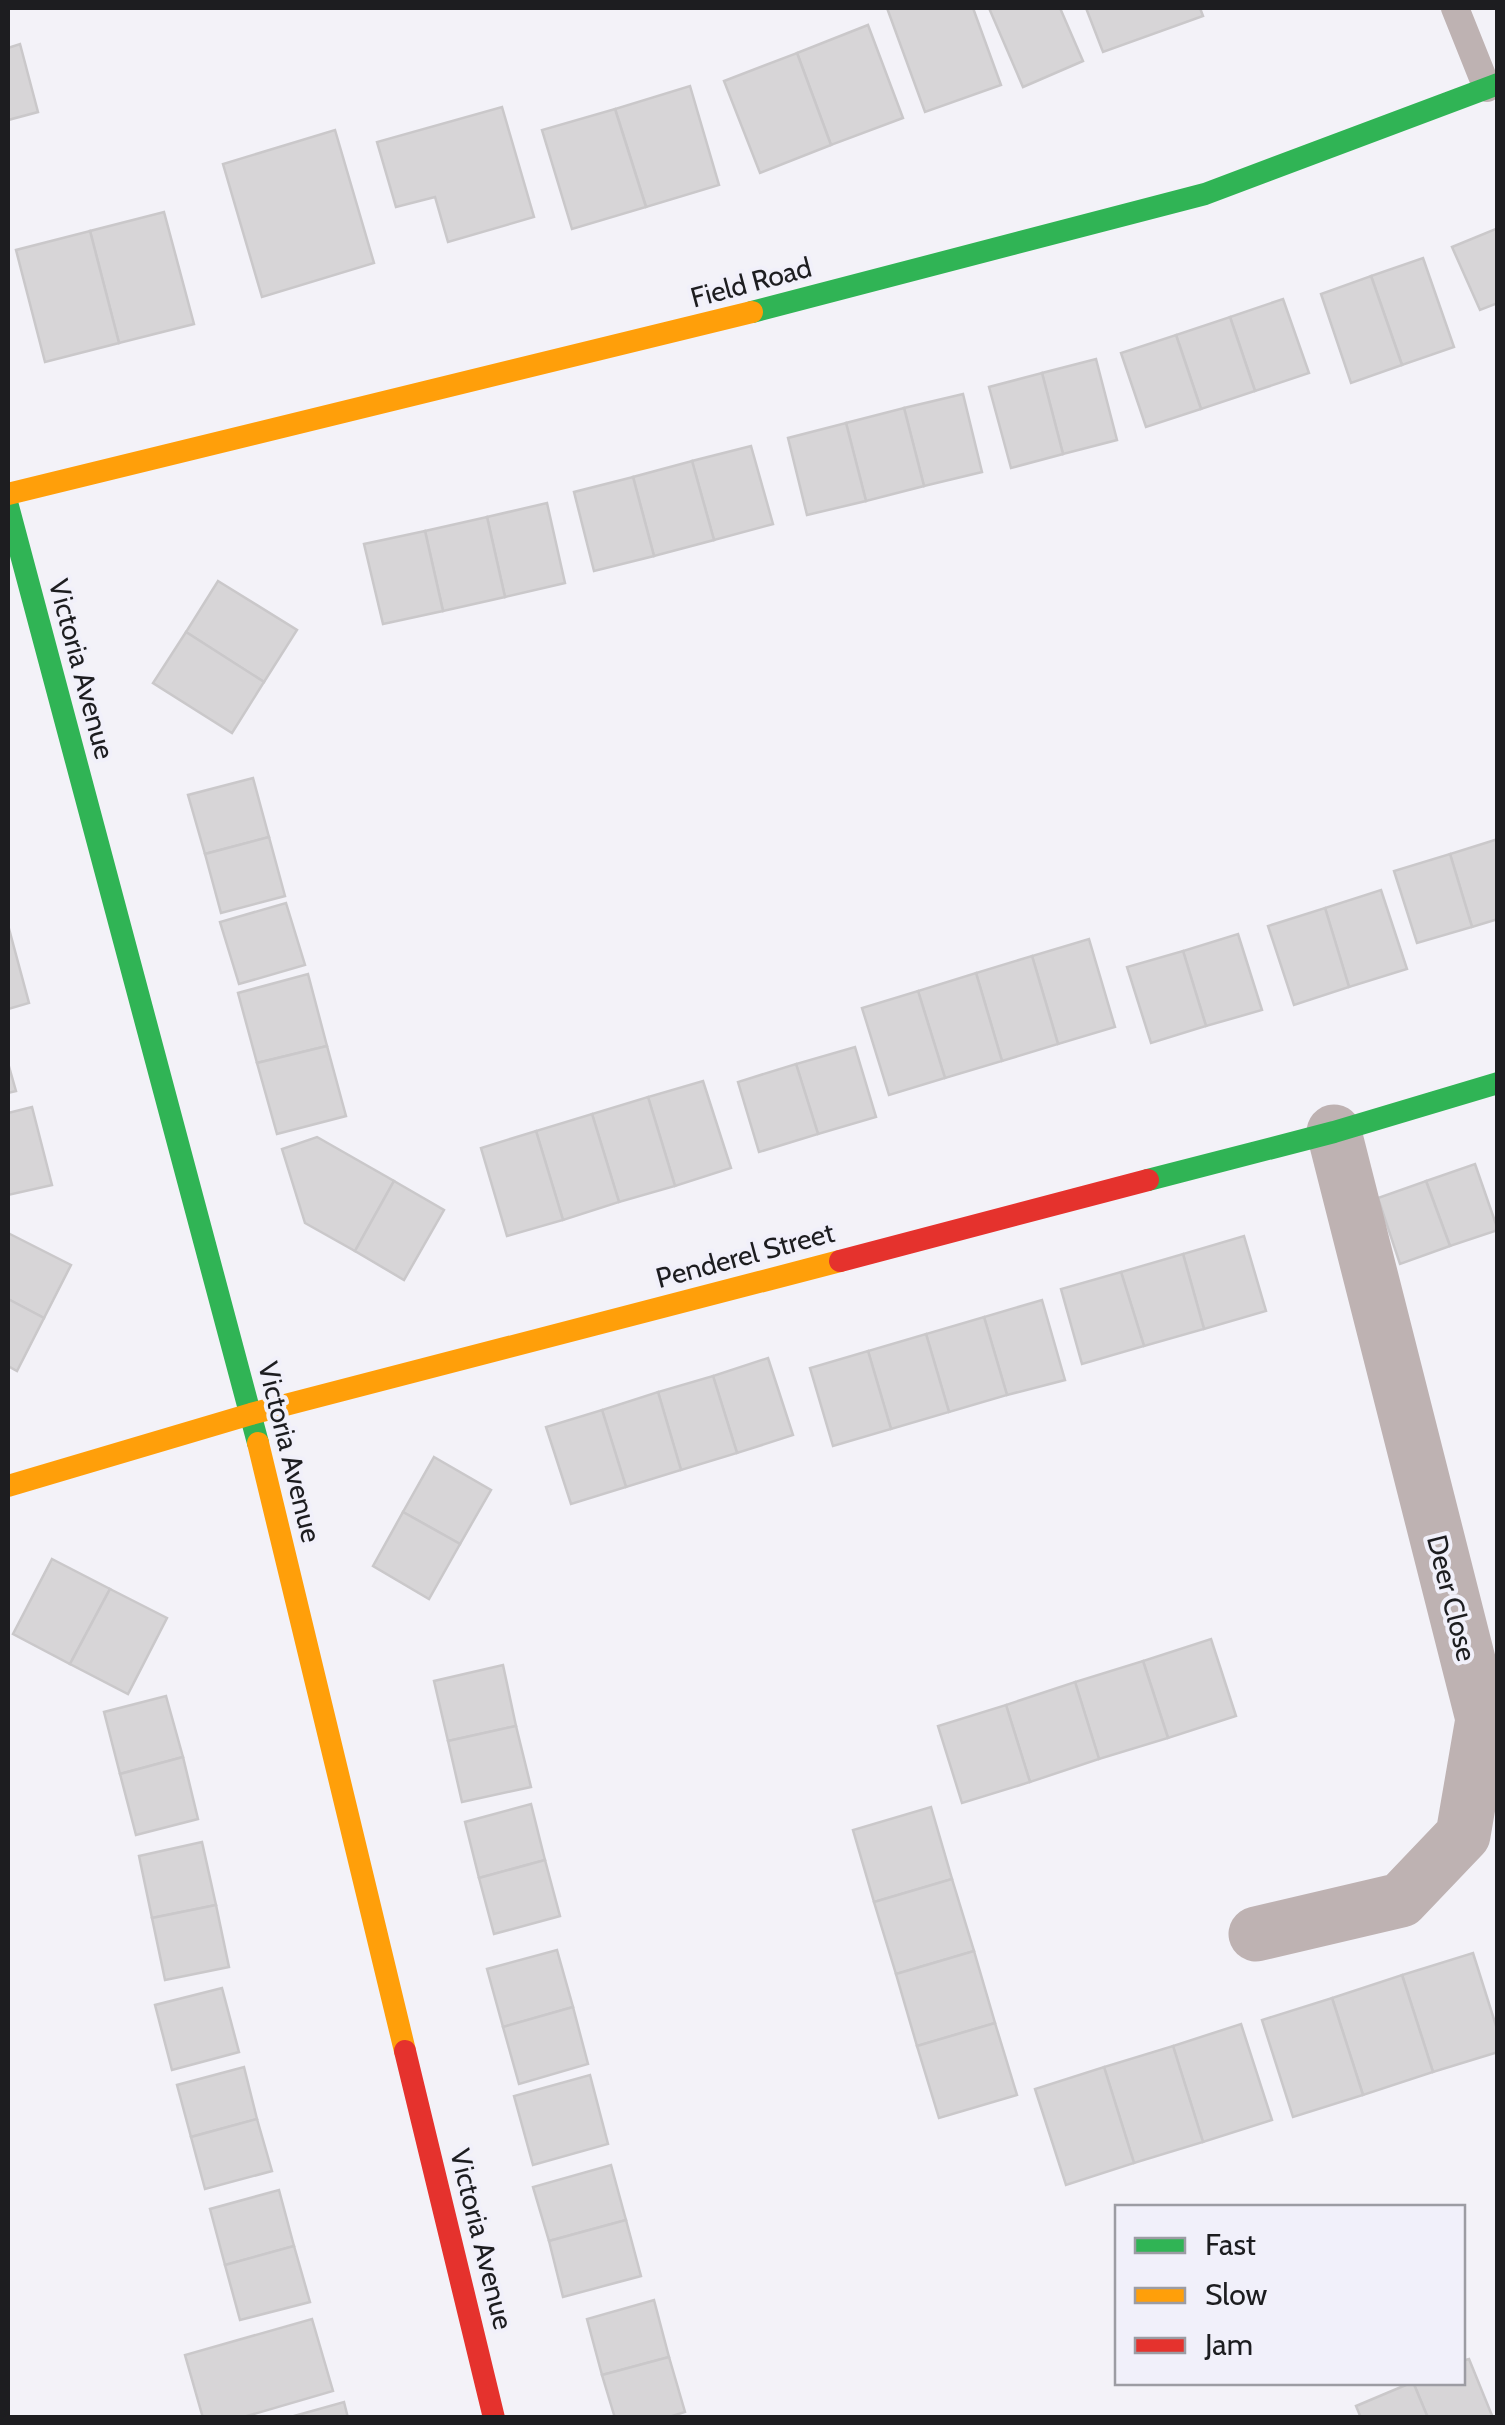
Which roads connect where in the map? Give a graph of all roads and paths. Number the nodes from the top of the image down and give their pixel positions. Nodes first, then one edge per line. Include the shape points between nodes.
1 (1454, 8) edge
2 (1492, 86) edge
3 (8, 494) edge
4 (8, 506) edge
5 (1498, 1083) edge
6 (1334, 1132) junction
7 (250, 1414) junction
8 (8, 1486) edge
9 (1256, 1934) dead end
10 (494, 2418) edge

1 - 2 lane
2 - 3 street, Field Road via 1205,194 623,346
4 - 7 street, Victoria Avenue
5 - 6 street, Penderel Street
6 - 7 street, Penderel Street
6 - 9 street, Deer Close via 1483,1719 1463,1836 1402,1900
7 - 8 street, Penderel Street
7 - 10 street, Victoria Avenue

